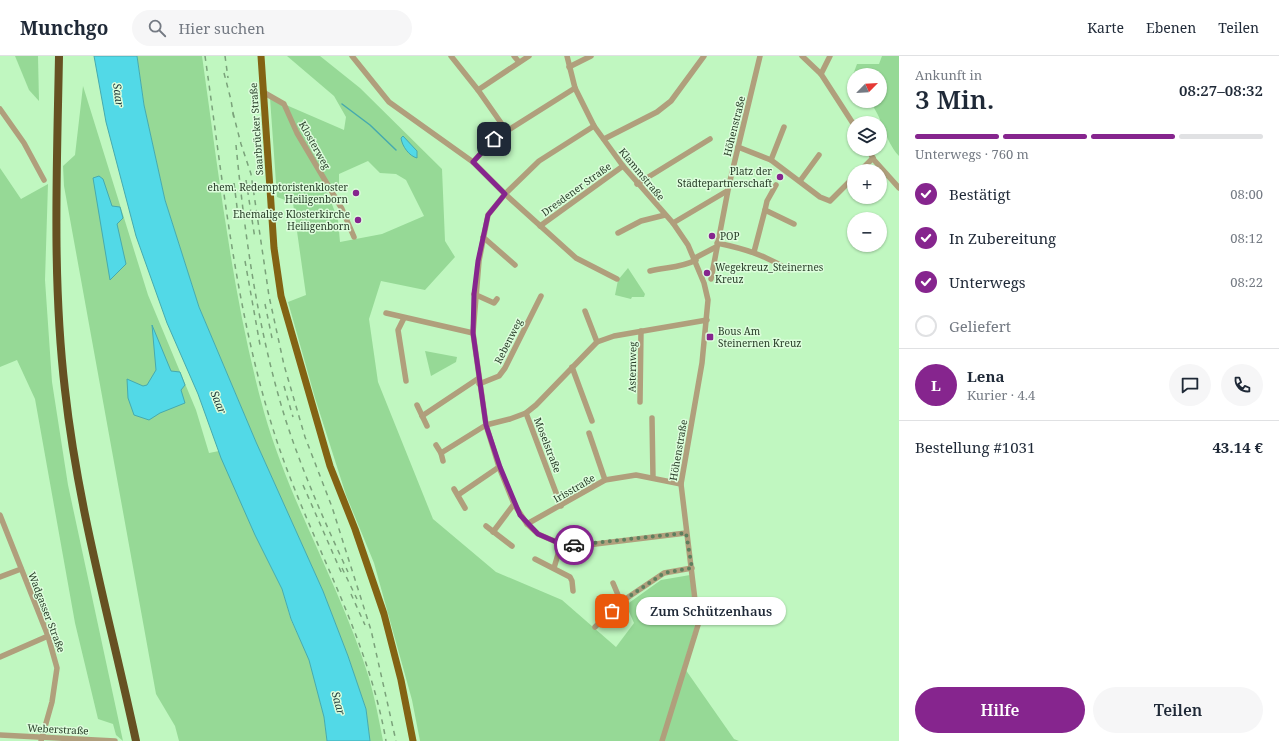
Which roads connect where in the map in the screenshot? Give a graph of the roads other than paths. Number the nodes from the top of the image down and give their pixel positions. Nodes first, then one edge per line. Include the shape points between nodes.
1 (54, 56) edge
2 (59, 56) edge
3 (261, 56) edge
4 (352, 56) edge
5 (451, 56) edge
6 (514, 56) edge
7 (529, 56) edge
8 (567, 56) edge
9 (591, 56) edge
10 (704, 56) edge
11 (760, 56) edge
12 (802, 56) edge
13 (830, 56) edge
14 (519, 62) junction
15 (569, 67) junction
16 (821, 74) junction
17 (575, 88) junction
18 (478, 90) junction
19 (263, 92) junction
20 (1, 112) edge
21 (55, 115) junction
22 (848, 116) edge
23 (594, 126) junction
24 (784, 127) dead end
25 (506, 130) junction
26 (604, 139) junction
27 (710, 139) dead end
28 (738, 147) junction
29 (819, 155) dead end
30 (873, 158) joint
31 (771, 160) junction
32 (473, 162) junction
33 (867, 164) edge
34 (623, 166) junction
35 (44, 180) dead end
36 (800, 181) junction
37 (637, 184) junction
38 (847, 184) edge
39 (776, 185) dead end
40 (899, 188) edge
41 (727, 190) junction
42 (505, 194) junction
43 (765, 210) junction
44 (54, 213) junction
45 (665, 215) junction
46 (673, 223) junction
47 (794, 224) dead end
48 (540, 226) junction
49 (618, 233) dead end
50 (354, 237) dead end
51 (483, 237) junction
52 (717, 245) junction
53 (754, 252) junction
54 (695, 259) junction
55 (515, 265) dead end
56 (789, 270) dead end
57 (650, 271) dead end
58 (711, 278) dead end
59 (617, 279) dead end
60 (474, 294) junction
61 (541, 296) dead end
62 (497, 298) dead end
63 (708, 300) joint
64 (585, 311) dead end
65 (386, 313) dead end
66 (404, 318) junction
67 (707, 320) junction
68 (641, 332) junction
69 (473, 333) junction
70 (597, 342) junction
71 (572, 367) junction
72 (406, 381) dead end
73 (479, 381) junction
74 (640, 402) dead end
75 (417, 405) dead end
76 (526, 413) junction
77 (422, 416) junction
78 (652, 418) dead end
79 (592, 421) dead end
80 (486, 425) junction
81 (427, 426) dead end
82 (589, 433) dead end
83 (436, 446) dead end
84 (441, 453) junction
85 (443, 461) dead end
86 (500, 467) junction
87 (653, 478) junction
88 (605, 480) junction
89 (681, 484) junction
90 (454, 489) dead end
91 (458, 495) junction
92 (514, 504) junction
93 (561, 506) junction
94 (465, 508) dead end
95 (0, 515) edge
96 (527, 524) junction
97 (486, 526) dead end
98 (492, 532) junction
99 (686, 533) junction
100 (561, 544) junction
101 (512, 546) dead end
102 (535, 558) dead end
103 (554, 568) junction
104 (692, 568) junction
105 (21, 569) junction
106 (0, 577) edge
107 (613, 583) dead end
108 (573, 591) dead end
109 (621, 602) junction
110 (595, 627) dead end
111 (48, 636) junction
112 (0, 657) edge
113 (0, 735) edge
114 (41, 739) edge
115 (115, 741) edge
116 (131, 741) edge
117 (136, 741) edge
118 (413, 741) edge
119 (662, 741) edge

1 - 21 highway
2 - 21 highway
3 - 19 main road, Saarbrücker Straße
4 - 32 street via 389,102
5 - 18 street
6 - 14 street
7 - 14 street
8 - 15 street, Klammstraße
9 - 15 street
10 - 26 street via 671,101 657,112
11 - 28 street, Höhenstraße
12 - 16 street
13 - 16 street
14 - 18 street
15 - 17 street, Klammstraße
16 - 22 street
17 - 23 street, Klammstraße
17 - 25 street
18 - 25 street
19 - 50 street, Klosterweg via 284,104 297,133 342,209
19 - 118 main road, Saarbrücker Straße via 274,248 281,296 330,466 356,529 384,614
20 - 35 street via 24,143
21 - 44 highway
23 - 26 street, Klammstraße
23 - 42 street via 539,161
24 - 31 street
25 - 32 street
26 - 34 street, Klammstraße
27 - 37 street
28 - 31 street
28 - 41 street, Höhenstraße
29 - 36 street
30 - 33 street
30 - 40 street
31 - 36 street
32 - 42 street
34 - 37 street, Klammstraße
34 - 48 street, Dresdener Straße
36 - 38 street via 820,197 830,201
37 - 45 street, Klammstraße
39 - 43 street
41 - 46 street
41 - 52 street, Höhenstraße
42 - 48 street
42 - 51 street via 488,215
43 - 47 street
43 - 53 street
44 - 116 highway via 53,317 64,422 86,544
44 - 117 highway via 60,339 71,436 91,544
45 - 46 street, Klammstraße
45 - 49 street via 641,221
46 - 54 street, Klammstraße
48 - 59 street via 576,258
51 - 55 street
51 - 60 street
52 - 53 street
52 - 54 street
52 - 58 street, Höhenstraße
53 - 56 street
54 - 57 street via 681,267 665,267
54 - 63 street, Klammstraße
60 - 62 street via 494,303
60 - 69 street
61 - 73 street, Rebenweg via 505,368 499,376
63 - 67 street, Höhenstraße
64 - 70 street
65 - 66 street
66 - 69 street
66 - 72 street via 398,330
67 - 68 street
67 - 89 street, Höhenstraße
68 - 70 street
68 - 74 street, Asternweg
69 - 73 street
70 - 71 street
71 - 76 street
71 - 79 street
73 - 77 street, Rebenweg
73 - 80 street
75 - 77 street
76 - 80 street
76 - 93 street, Moselstraße
77 - 81 street
78 - 87 street
80 - 84 street
80 - 86 street
82 - 88 street
83 - 84 street
84 - 85 street
86 - 91 street
86 - 92 street
87 - 88 street, Irisstraße via 636,475
87 - 89 street, Irisstraße
88 - 93 street, Irisstraße
89 - 99 street, Höhenstraße
90 - 91 street
91 - 94 street
92 - 96 street
92 - 98 street
93 - 96 street, Irisstraße
95 - 105 street, Wadgasser Straße
96 - 100 street via 538,534
97 - 98 street
98 - 101 street
99 - 100 street via 579,546
99 - 104 street, Höhenstraße
100 - 103 street
102 - 103 street
103 - 108 street via 570,577
104 - 109 street via 664,573
104 - 119 street, Höhenstraße via 698,625
105 - 106 street
105 - 111 street, Wadgasser Straße
107 - 109 street
109 - 110 street
111 - 112 street
111 - 114 street, Wadgasser Straße via 57,668 52,702
113 - 114 street, Weberstraße
114 - 115 street, Weberstraße

